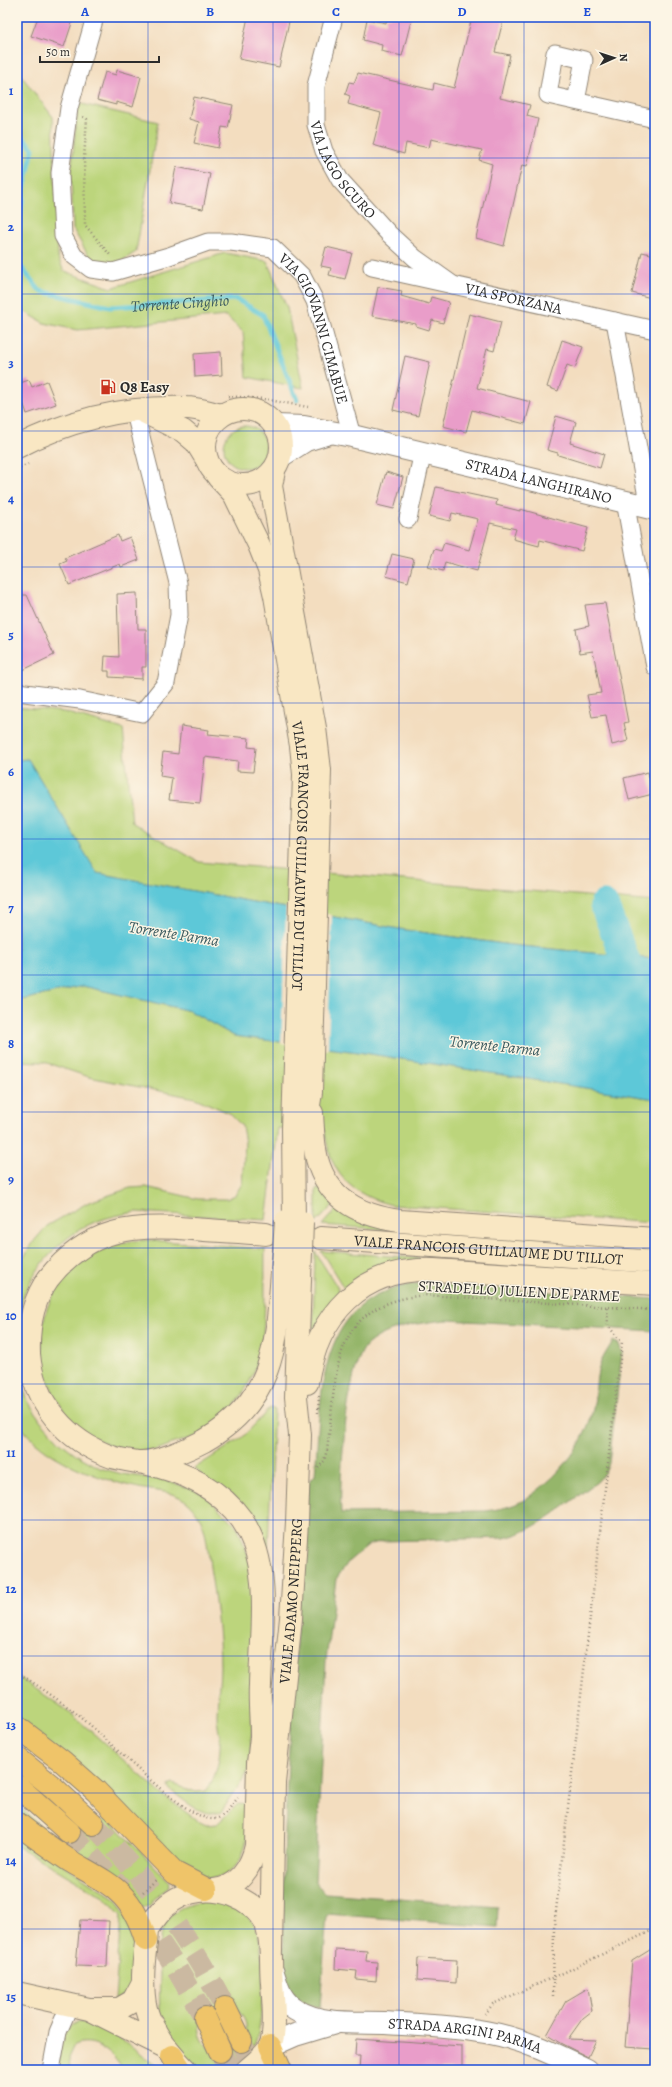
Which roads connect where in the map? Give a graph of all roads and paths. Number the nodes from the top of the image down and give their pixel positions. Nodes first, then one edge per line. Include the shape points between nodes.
1 (95, 17) edge
2 (334, 17) edge
3 (576, 101) dead end
4 (69, 108) junction
5 (655, 119) edge
6 (111, 257) dead end
7 (372, 267) dead end
8 (452, 284) junction
9 (616, 321) junction
10 (655, 330) edge
11 (222, 406) junction
12 (316, 408) dead end
13 (136, 409) junction
14 (275, 426) junction
15 (342, 434) junction
16 (17, 447) edge
17 (423, 452) junction
18 (277, 464) junction
19 (213, 469) junction
20 (625, 501) junction
21 (652, 508) edge
22 (408, 519) dead end
23 (655, 667) edge
24 (17, 692) edge
25 (311, 836) junction
26 (304, 1129) junction
27 (266, 1234) dead end
28 (321, 1238) dead end
29 (655, 1239) edge
30 (293, 1251) junction
31 (655, 1262) edge
32 (655, 1284) edge
33 (607, 1306) junction
34 (655, 1310) edge
35 (299, 1440) junction
36 (141, 1462) junction
37 (312, 1471) dead end
38 (17, 1672) edge
39 (17, 1728) edge
40 (261, 1734) junction
41 (17, 1758) edge
42 (17, 1786) edge
43 (242, 1793) dead end
44 (17, 1824) edge
45 (93, 1824) tunnel mouth
46 (69, 1832) tunnel mouth
47 (210, 1890) junction
48 (655, 1929) edge
49 (146, 1940) junction
50 (271, 1958) junction
51 (552, 1978) junction
52 (142, 1984) junction
53 (17, 1992) edge
54 (553, 1996) dead end
55 (80, 2007) junction
56 (225, 2008) tunnel mouth
57 (205, 2018) tunnel mouth
58 (337, 2022) junction
59 (472, 2030) junction
60 (240, 2042) tunnel mouth
61 (270, 2046) junction
62 (220, 2051) tunnel mouth
63 (176, 2061) edge
64 (572, 2067) edge
65 (51, 2070) edge
66 (247, 2070) edge
67 (281, 2070) edge

1 - 4 street, VIA GIOVANNI CIMABUE
2 - 8 street, VIA LAGO SCURO via 316,86 316,125 324,151 340,180 389,234 415,258
3 - 5 street
4 - 6 path via 87,119 84,158 85,224
4 - 15 street, VIA GIOVANNI CIMABUE via 60,173 63,236 74,256 91,269 113,272 208,242 231,242 273,248 302,276 315,301
7 - 8 street, VIA SPORZANA
8 - 9 street, VIA SPORZANA
9 - 10 street, VIA SPORZANA
9 - 21 street
11 - 12 path via 263,399
11 - 13 main road
11 - 14 main road via 233,410 251,410 267,417
11 - 19 main road via 210,427 205,444
13 - 16 main road via 76,422
13 - 19 main road via 196,442
13 - 24 street via 178,582 179,615 166,683 142,712 80,700
14 - 15 street, STRADA LANGHIRANO via 304,427
14 - 18 main road via 281,440
15 - 17 street, STRADA LANGHIRANO
15 - 18 street, STRADA LANGHIRANO via 306,440
17 - 20 street, STRADA LANGHIRANO
17 - 22 street
18 - 19 main road, STRADA LANGHIRANO via 262,481 247,486 232,484
18 - 25 main road, VIALE FRANCOIS GUILLAUME DU TILLOT via 271,486 319,756
19 - 25 main road, VIALE FRANCOIS GUILLAUME DU TILLOT via 234,494 262,552 272,583 301,746
20 - 21 street, STRADA LANGHIRANO
20 - 23 street
25 - 26 main road, VIALE FRANCOIS GUILLAUME DU TILLOT
25 - 26 main road, VIALE FRANCOIS GUILLAUME DU TILLOT via 311,1092
26 - 29 main road via 327,1182 346,1202 369,1216 400,1221
26 - 30 main road, VIALE FRANCOIS GUILLAUME DU TILLOT, bridge via 294,1217
27 - 36 main road via 157,1226 121,1229 94,1239 68,1256 45,1283 38,1296 30,1335 30,1363 36,1387 49,1411 68,1432 111,1456
28 - 31 main road, VIALE FRANCOIS GUILLAUME DU TILLOT
30 - 35 main road, VIALE ADAMO NEIPPERG
30 - 36 main road via 273,1350 264,1380 254,1397 234,1420 208,1438 180,1452
30 - 40 main road, VIALE ADAMO NEIPPERG via 282,1564 269,1693
32 - 35 main road via 421,1269 382,1278 347,1299 334,1313 320,1336 309,1372
33 - 34 path, STRADELLO JULIEN DE PARME
33 - 37 path, STRADELLO JULIEN DE PARME via 427,1295 403,1297 384,1304 360,1322 342,1348 336,1369 326,1455 321,1465
33 - 51 path via 608,1326 622,1342 554,1928
35 - 50 main road, VIALE ADAMO NEIPPERG via 293,1586 274,1783
36 - 40 main road via 179,1473 214,1492 234,1510 254,1542 262,1582 259,1692
38 - 43 path via 88,1723 144,1774 198,1814 212,1819 222,1816
39 - 47 highway via 62,1761 96,1791 175,1873
40 - 47 main road, VIALE ADAMO NEIPPERG via 256,1846 253,1859 249,1868 237,1881 224,1888
41 - 45 highway
42 - 46 highway
44 - 49 highway via 121,1893 134,1909
47 - 49 main road, VIALE ADAMO NEIPPERG via 193,1891 176,1898 162,1909 148,1928
47 - 50 main road via 239,1897 260,1914 269,1932
48 - 51 path
49 - 52 main road, VIALE ADAMO NEIPPERG
50 - 58 street via 280,1996 288,2004 305,2015
50 - 61 main road via 274,2012
51 - 54 path
51 - 59 path via 493,2004
52 - 55 main road via 133,2001 119,2009
52 - 63 main road via 146,2010
53 - 55 main road
55 - 63 main road
55 - 65 street via 58,2032
56 - 60 highway
57 - 62 highway
58 - 59 street, STRADA ARGINI PARMA
58 - 61 street
59 - 64 street, STRADA ARGINI PARMA via 521,2041
61 - 66 main road
61 - 67 highway

